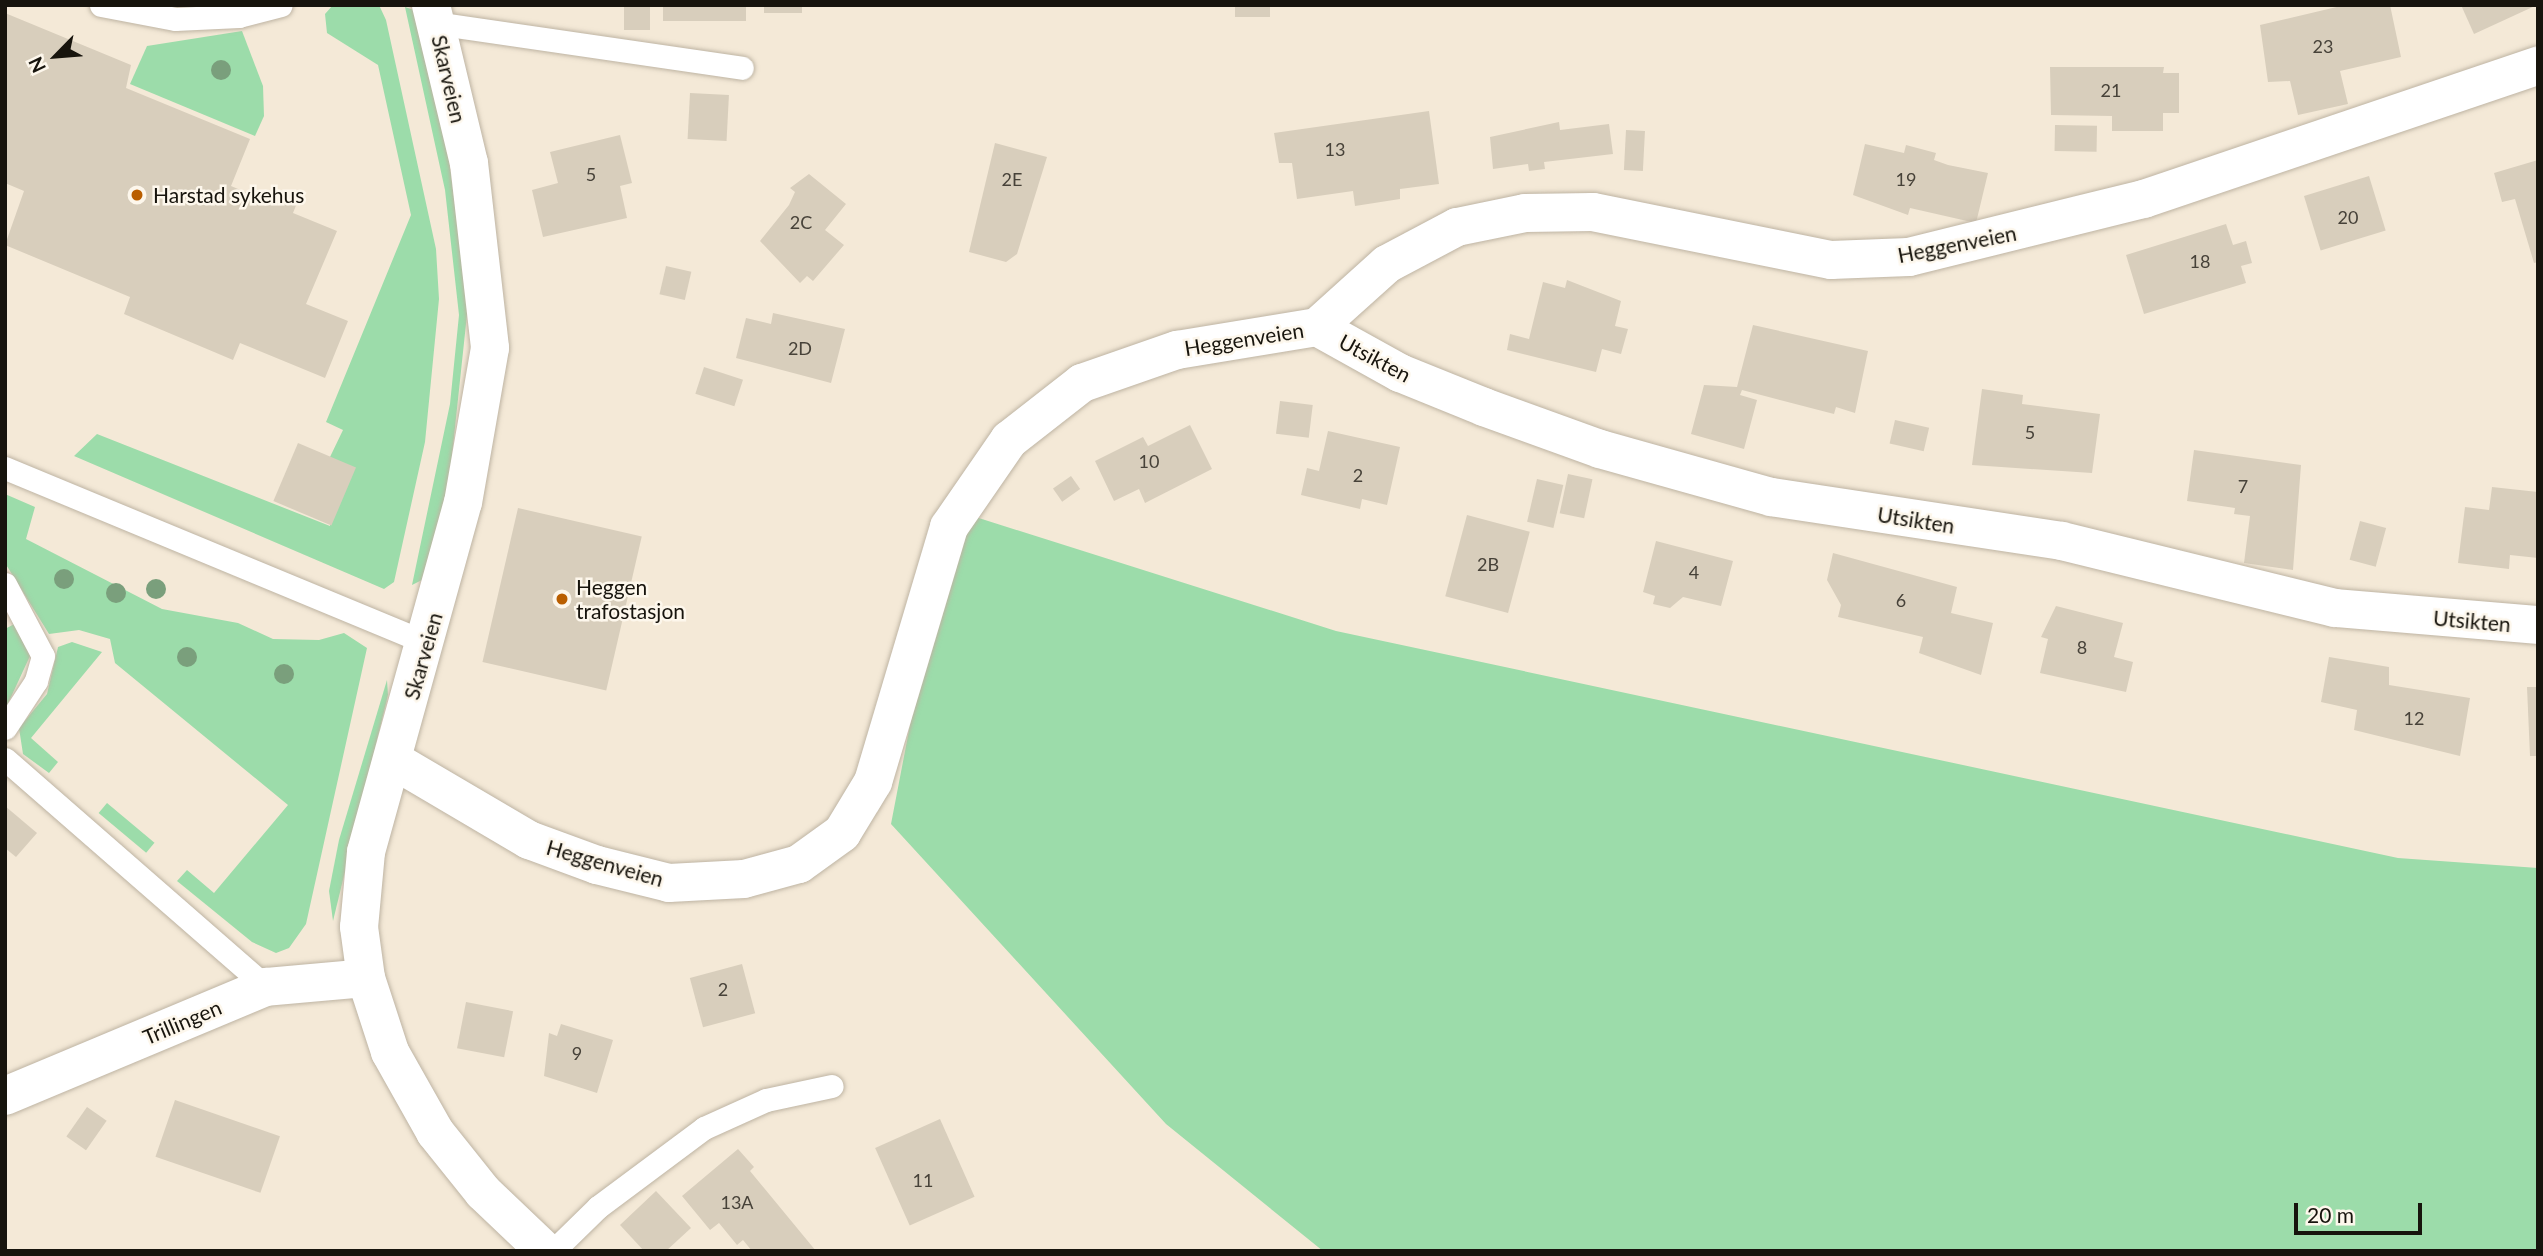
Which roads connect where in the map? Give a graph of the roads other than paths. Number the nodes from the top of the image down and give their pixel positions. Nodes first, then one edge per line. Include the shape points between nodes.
1 (101, 5) edge
2 (281, 5) edge
3 (433, 14) edge
4 (742, 68) dead end
5 (2534, 76) edge
6 (1317, 327) junction
7 (5, 467) edge
8 (5, 584) edge
9 (2538, 625) edge
10 (428, 643) junction
11 (5, 728) edge
12 (5, 759) edge
13 (393, 760) junction
14 (366, 978) junction
15 (266, 987) junction
16 (832, 1086) dead end
17 (5, 1096) edge
18 (545, 1251) edge
19 (553, 1251) edge

1 - 2 lane via 175,19 239,16
3 - 4 lane
3 - 10 street, Skarveien via 469,163 490,348 463,502
5 - 6 street, Heggenveien via 2144,199 1909,257 1831,260 1593,212 1525,213 1457,227 1387,264
6 - 9 street, Utsikten via 1400,373 1484,407 1600,449 1772,497 2062,541 2335,608
6 - 13 street, Heggenveien via 1131,363 1082,383 1009,440 949,527 873,782 842,833 799,864 744,879 669,883 621,871 529,840
7 - 10 lane
8 - 11 lane via 43,656 36,681
10 - 13 street, Skarveien
12 - 15 lane
13 - 14 street, Skarveien via 361,887
14 - 15 street, Trillingen
14 - 18 street, Skarveien via 390,1052 435,1132 483,1192
15 - 17 street, Trillingen
16 - 19 lane via 766,1100 704,1128 598,1207

